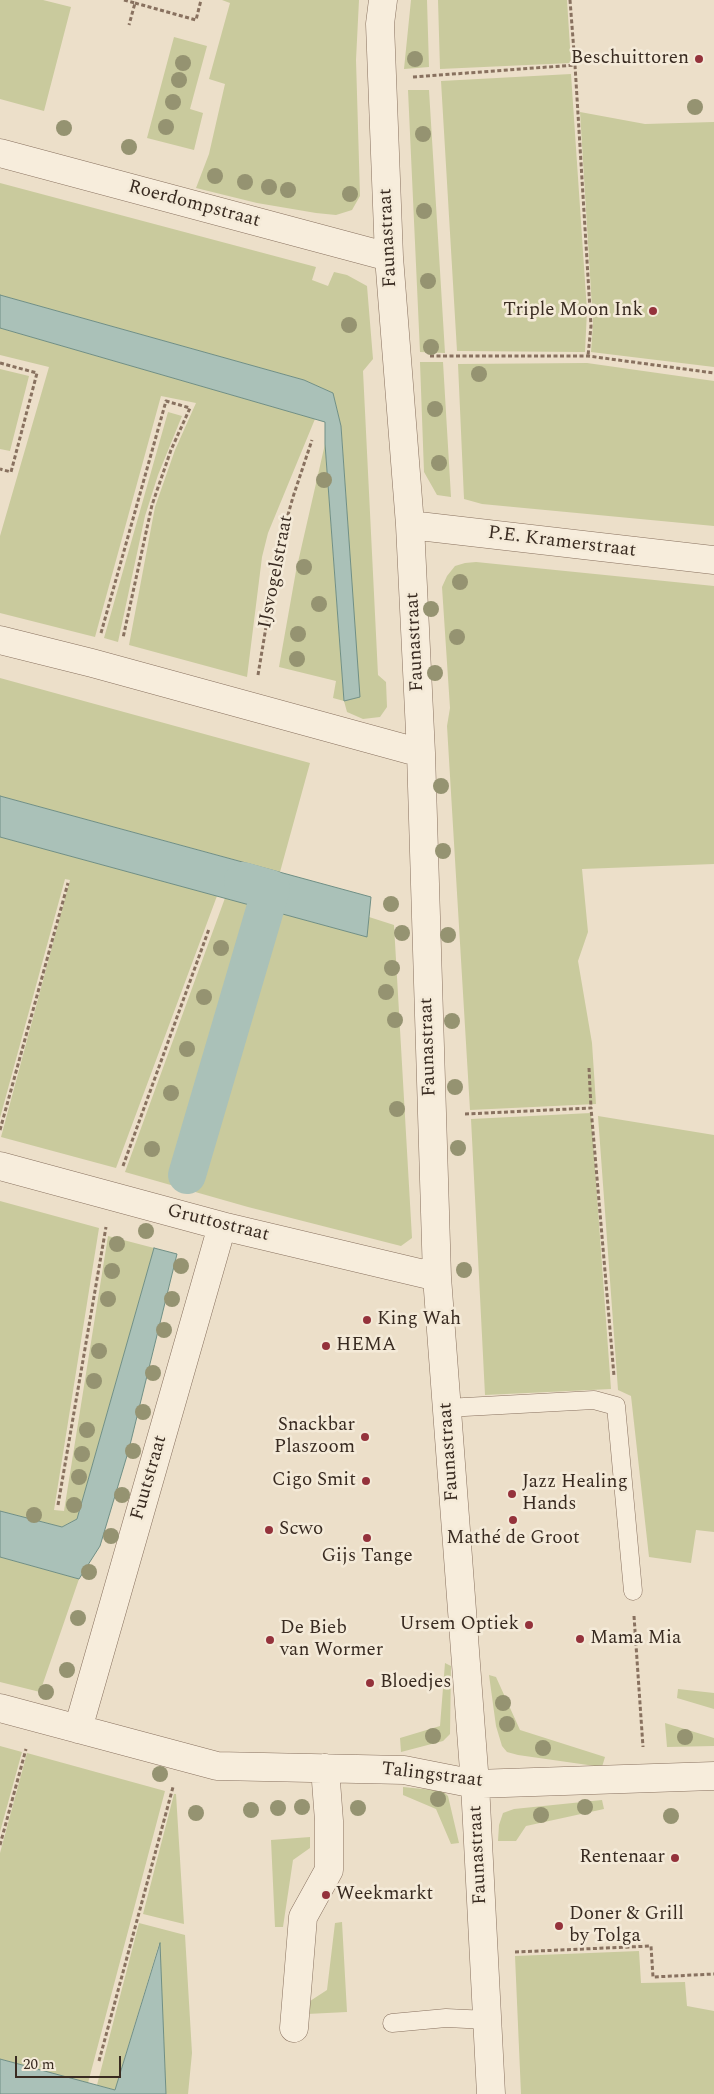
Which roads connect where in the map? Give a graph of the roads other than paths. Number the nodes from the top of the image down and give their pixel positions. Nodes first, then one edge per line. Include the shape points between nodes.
1 (384, 0) edge
2 (0, 153) edge
3 (389, 257) junction
4 (410, 525) junction
5 (714, 560) edge
6 (0, 640) edge
7 (421, 753) junction
8 (0, 1166) edge
9 (222, 1226) junction
10 (437, 1277) junction
11 (446, 1408) junction
12 (633, 1590) road end
13 (0, 1708) edge
14 (78, 1729) junction
15 (325, 1768) junction
16 (714, 1776) edge
17 (475, 1784) junction
18 (488, 2020) junction
19 (392, 2023) dead end
20 (294, 2028) dead end
21 (491, 2094) edge

1 - 3 street, Faunastraat via 380,24
2 - 3 street, Roerdompstraat
3 - 4 street, Faunastraat
4 - 5 street, P.E. Kramerstraat
4 - 7 street, Faunastraat
6 - 7 street
7 - 10 street, Faunastraat
8 - 9 street, Gruttostraat
9 - 10 street, Gruttostraat
9 - 14 street, Fuutstraat
10 - 11 street, Faunastraat
11 - 12 lane via 594,1400 616,1406
11 - 17 street, Faunastraat
13 - 14 street, Talingstraat
14 - 15 street, Talingstraat via 217,1766
15 - 17 street, Talingstraat via 404,1770
15 - 20 street via 329,1870 303,1916
16 - 17 street, Talingstraat
17 - 18 street, Faunastraat
18 - 19 lane via 446,2018
18 - 21 street, Faunastraat

